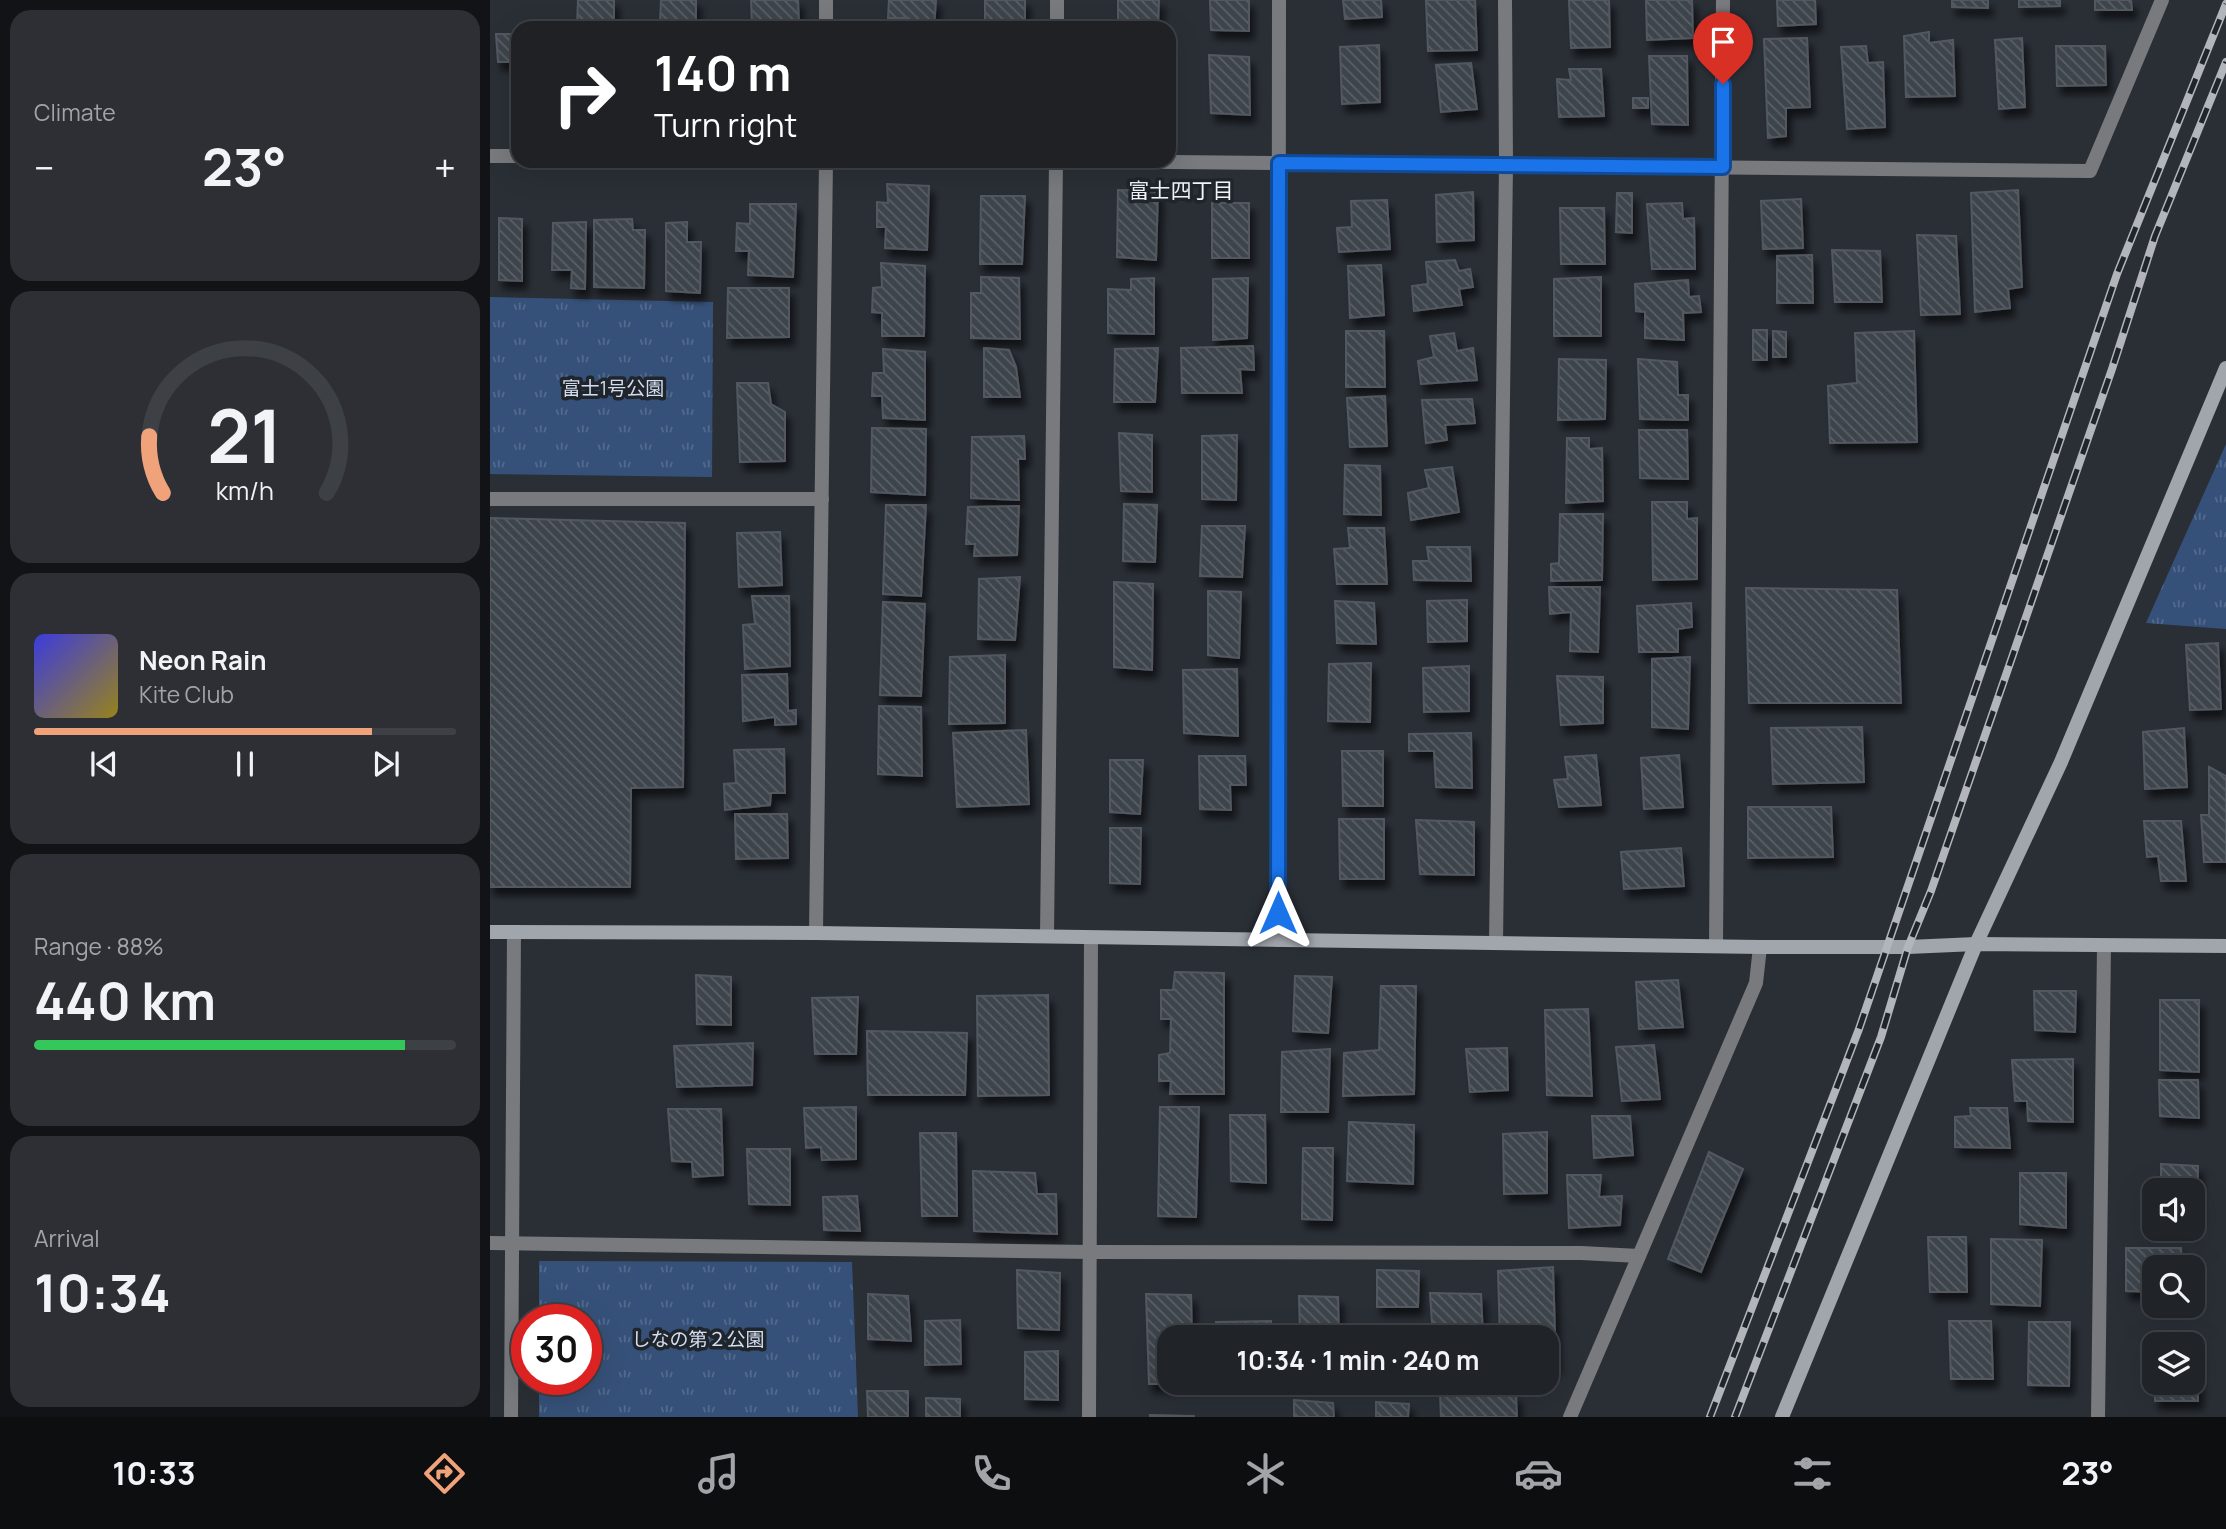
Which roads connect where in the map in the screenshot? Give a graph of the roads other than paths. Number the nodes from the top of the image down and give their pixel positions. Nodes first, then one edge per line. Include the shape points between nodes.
1 (826, 0) edge
2 (1057, 0) edge
3 (1279, 0) edge
4 (1505, 0) edge
5 (1723, 0) edge
6 (2162, 0) edge
7 (826, 21) edge
8 (1057, 21) edge
9 (490, 156) edge
10 (511, 156) edge
11 (1176, 162) edge
12 (1279, 163) junction
13 (1506, 165) junction
14 (1723, 167) junction
15 (826, 168) edge
16 (1056, 168) edge
17 (2226, 368) edge
18 (490, 499) edge
19 (822, 499) junction
20 (490, 932) edge
21 (514, 932) junction
22 (816, 933) junction
23 (1047, 936) junction
24 (1091, 938) junction
25 (1278, 940) junction
26 (1496, 943) junction
27 (1976, 944) junction
28 (1716, 946) junction
29 (2104, 946) junction
30 (2226, 946) edge
31 (1760, 947) junction
32 (490, 1243) edge
33 (512, 1243) junction
34 (1091, 1252) junction
35 (1639, 1255) junction
36 (511, 1417) edge
37 (1089, 1417) edge
38 (1570, 1417) edge
39 (1782, 1417) edge
40 (2098, 1417) edge

1 - 7 street
2 - 8 street
3 - 12 street
4 - 13 street
5 - 14 street
6 - 14 street via 2090,170
9 - 10 street
11 - 12 street
12 - 13 street
12 - 25 street
13 - 14 street
13 - 26 street
14 - 28 street
15 - 19 street
16 - 23 street
17 - 27 street via 2061,762
18 - 19 street
19 - 22 street
20 - 21 street
21 - 22 street
21 - 33 street
22 - 23 street
23 - 24 street
24 - 25 street
24 - 34 street
25 - 26 street
26 - 28 street
27 - 29 street
27 - 31 street
27 - 39 street
28 - 31 street
29 - 30 street
29 - 40 street
31 - 35 street via 1756,983
32 - 33 street
33 - 34 street
33 - 36 street
34 - 35 street
34 - 37 street
35 - 38 street

